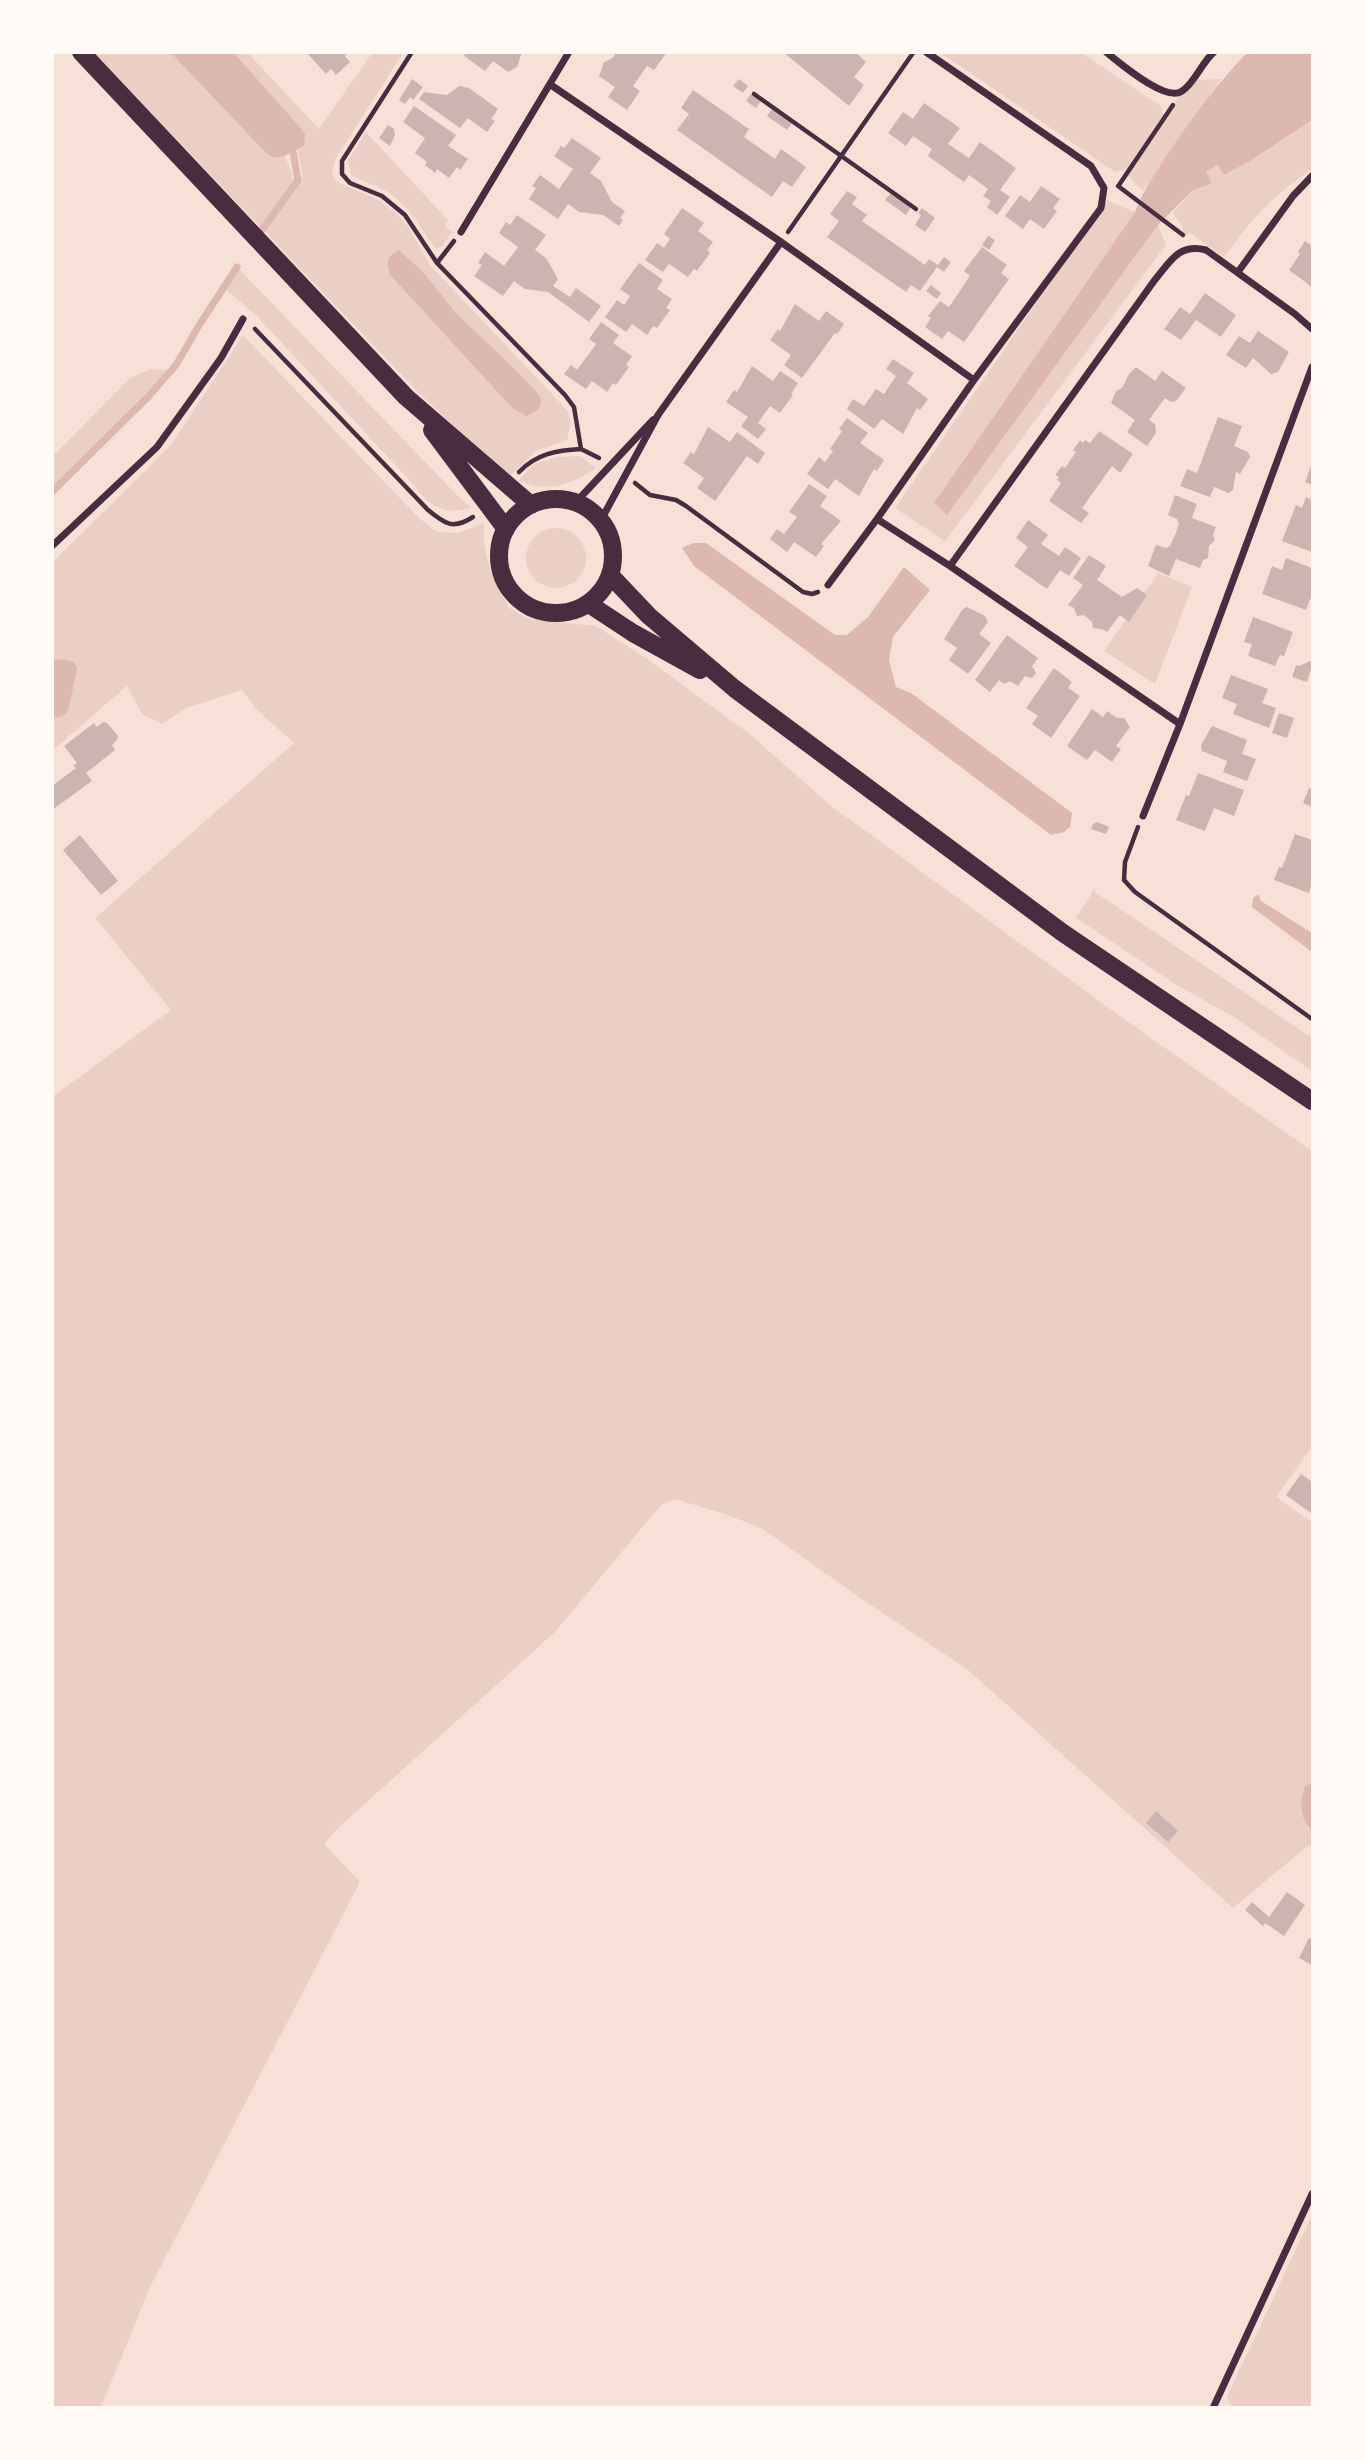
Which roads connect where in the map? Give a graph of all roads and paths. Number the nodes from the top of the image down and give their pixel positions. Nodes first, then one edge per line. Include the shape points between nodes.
1 (81, 52) edge
2 (412, 52) edge
3 (569, 52) edge
4 (914, 52) edge
5 (926, 52) edge
6 (1106, 52) edge
7 (1214, 52) edge
8 (551, 85) junction
9 (1182, 92) junction
10 (754, 94) dead end
11 (842, 155) junction
12 (1312, 176) edge
13 (1119, 186) dead end
14 (1133, 198) dead end
15 (916, 209) dead end
16 (1178, 230) dead end
17 (461, 232) joint
18 (781, 242) junction
19 (1238, 272) junction
20 (243, 319) dead end
21 (1312, 329) edge
22 (1312, 367) edge
23 (974, 380) junction
24 (406, 397) junction
25 (658, 415) junction
26 (581, 449) dead end
27 (610, 463) junction
28 (626, 476) junction
29 (576, 502) junction
30 (531, 505) junction
31 (877, 519) junction
32 (601, 520) junction
33 (506, 529) junction
34 (52, 546) edge
35 (950, 566) junction
36 (611, 576) junction
37 (828, 585) joint
38 (589, 604) junction
39 (735, 689) junction
40 (1180, 724) junction
41 (1143, 816) joint
42 (1312, 1018) edge
43 (1312, 1101) edge
44 (1312, 2194) edge
45 (1213, 2407) edge

1 - 24 main road
2 - 17 path via 342,161 342,174 350,183 394,204 438,263
3 - 8 street
4 - 11 path
5 - 23 street via 1091,166 1104,188 1101,208
6 - 9 street via 1158,89
7 - 9 street
8 - 17 street
8 - 18 street
9 - 13 path
10 - 11 path
11 - 15 path
11 - 18 path
12 - 19 street
14 - 16 path
18 - 23 street
18 - 25 street
19 - 21 street
19 - 35 street via 1206,250 1182,250 1154,281
20 - 34 street via 221,359 157,447
22 - 40 street
23 - 31 street
24 - 30 main road
24 - 33 main road
25 - 27 street
25 - 28 street
26 - 27 path
27 - 29 street
28 - 32 street
28 - 37 path via 650,495 686,506 803,592 813,594
29 - 30 main road via 560,499
29 - 32 main road
30 - 33 main road
31 - 35 street
31 - 37 street
32 - 36 main road via 614,557
33 - 38 main road via 499,551 501,572 510,591 527,606 550,614 572,612
35 - 40 street
36 - 38 main road
36 - 39 main road via 649,616
38 - 39 main road
39 - 43 main road via 1063,933
40 - 41 street
41 - 42 path via 1125,862 1124,880
44 - 45 street

